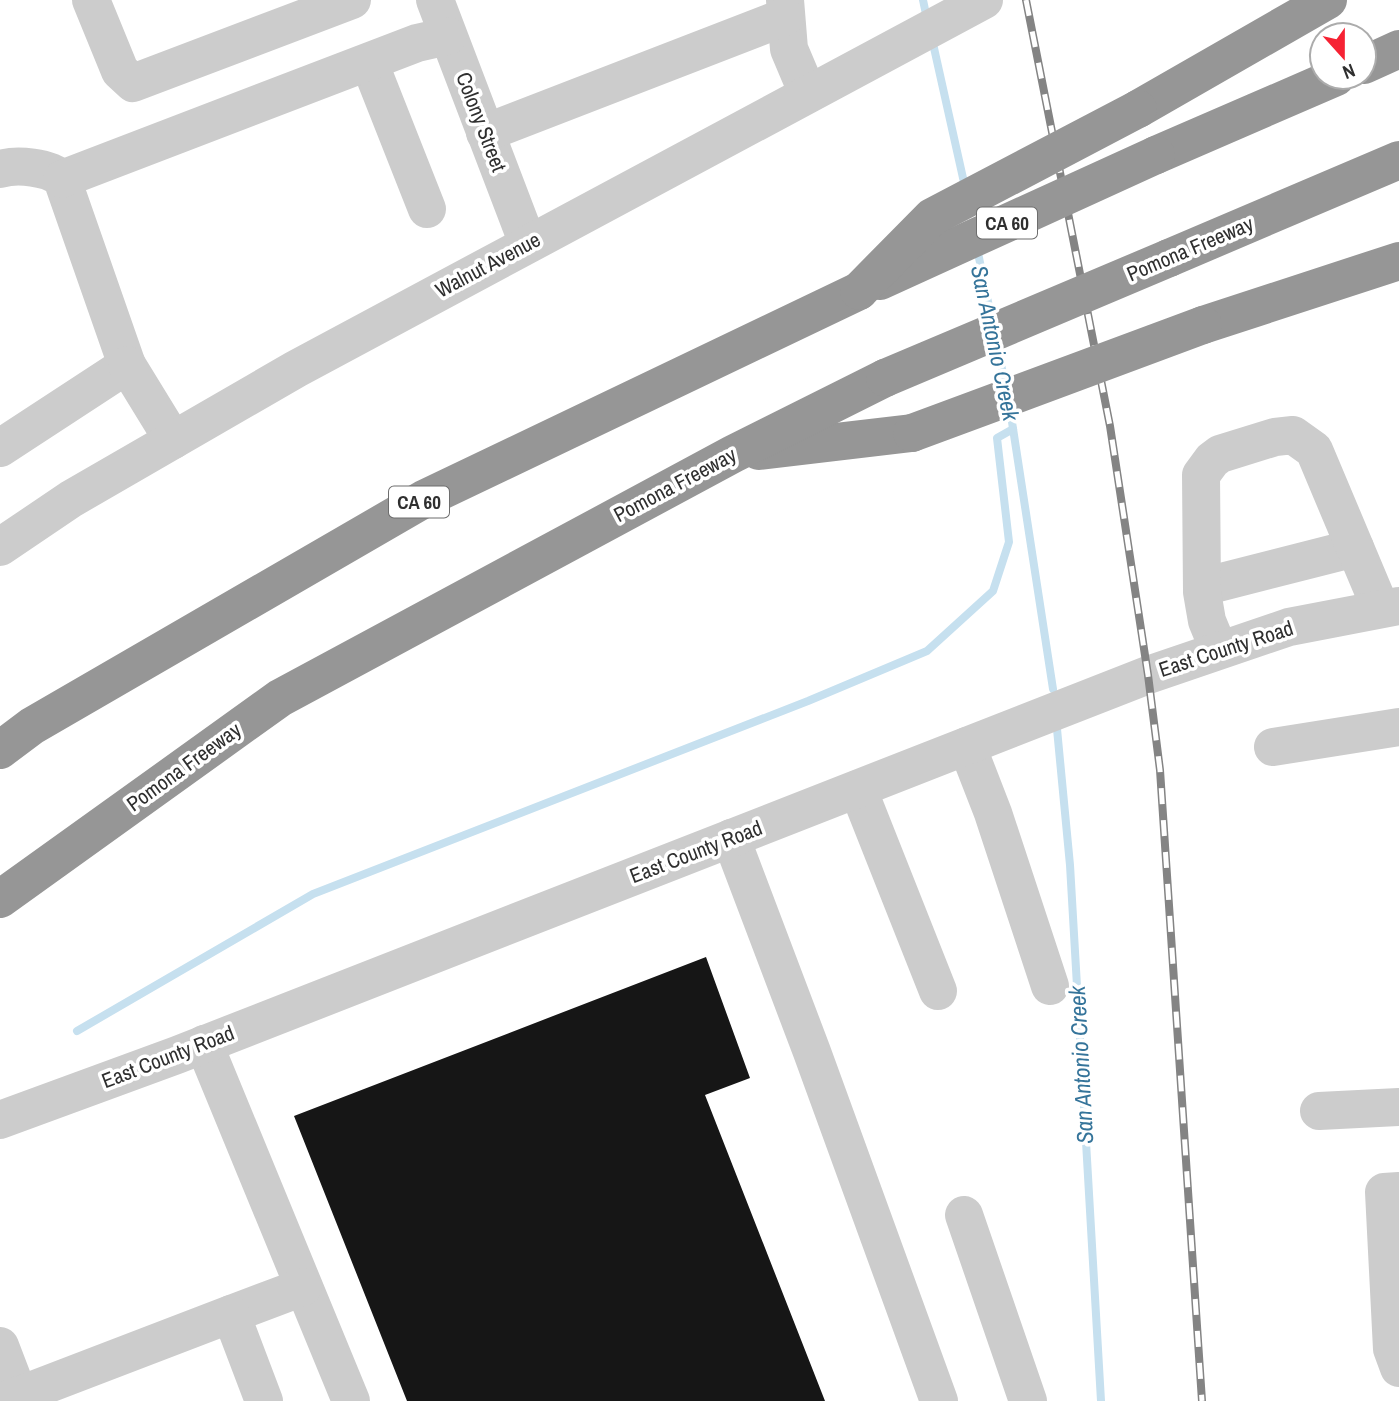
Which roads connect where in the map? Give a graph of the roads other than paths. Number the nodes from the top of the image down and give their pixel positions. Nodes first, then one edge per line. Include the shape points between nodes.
1 (91, 0) edge
2 (352, 0) edge
3 (435, 0) edge
4 (1328, 0) edge
5 (785, 8) edge
6 (969, 8) edge
7 (448, 36) junction
8 (1399, 49) edge
9 (1378, 60) edge
10 (369, 62) junction
11 (1399, 65) edge
12 (1378, 66) edge
13 (1308, 89) edge
14 (808, 93) junction
15 (485, 133) junction
16 (1399, 160) edge
17 (0, 169) edge
18 (62, 179) junction
19 (427, 209) dead end
20 (528, 244) junction
21 (1399, 261) edge
22 (859, 291) junction
23 (127, 365) junction
24 (173, 440) junction
25 (0, 448) edge
26 (733, 454) junction
27 (0, 547) edge
28 (1355, 548) junction
29 (1202, 587) junction
30 (1390, 606) edge
31 (1219, 650) junction
32 (1399, 727) edge
33 (967, 746) junction
34 (1273, 747) dead end
35 (0, 750) edge
36 (858, 789) junction
37 (731, 838) junction
38 (0, 899) edge
39 (1050, 986) dead end
40 (938, 991) dead end
41 (204, 1044) junction
42 (1399, 1107) edge
43 (1319, 1111) dead end
44 (0, 1120) edge
45 (1399, 1191) edge
46 (964, 1215) dead end
47 (303, 1287) junction
48 (231, 1314) junction
49 (0, 1346) edge
50 (1399, 1368) edge
51 (15, 1399) edge
52 (264, 1401) edge
53 (351, 1401) edge
54 (939, 1401) edge
55 (1028, 1401) edge

1 - 2 street via 120,71 133,83
3 - 7 street, Colony Street
4 - 22 highway, bridge via 1138,109 932,217
5 - 14 street via 789,49
5 - 15 street
6 - 14 street, Walnut Avenue
7 - 10 street
7 - 15 street, Colony Street
8 - 9 highway
10 - 18 street
10 - 19 street
11 - 12 highway
13 - 22 highway, CA 60, bridge
14 - 20 street, Walnut Avenue
15 - 20 street, Colony Street
16 - 26 highway, Pomona Freeway, bridge via 885,378
17 - 18 street via 51,172
18 - 23 street
20 - 24 street, Walnut Avenue
21 - 26 highway, bridge via 1203,325 912,433
22 - 35 highway, CA 60 via 425,499 32,726
23 - 24 street
23 - 25 street
24 - 27 street, Walnut Avenue
26 - 38 highway, Pomona Freeway via 280,698
28 - 29 street
28 - 29 street via 1314,450 1293,435 1275,437 1220,454 1201,475
28 - 30 street
29 - 31 street via 1207,621
30 - 31 street, East County Road via 1289,627
31 - 33 street, East County Road
32 - 34 street
33 - 36 street, East County Road
33 - 39 street
36 - 37 street, East County Road
36 - 40 street
37 - 41 street, East County Road
37 - 54 street
41 - 44 street, East County Road
41 - 47 street
42 - 43 street
45 - 50 street via 1384,1192 1392,1349
46 - 55 street
47 - 48 street
47 - 53 street
48 - 51 street
48 - 52 street
49 - 51 street

